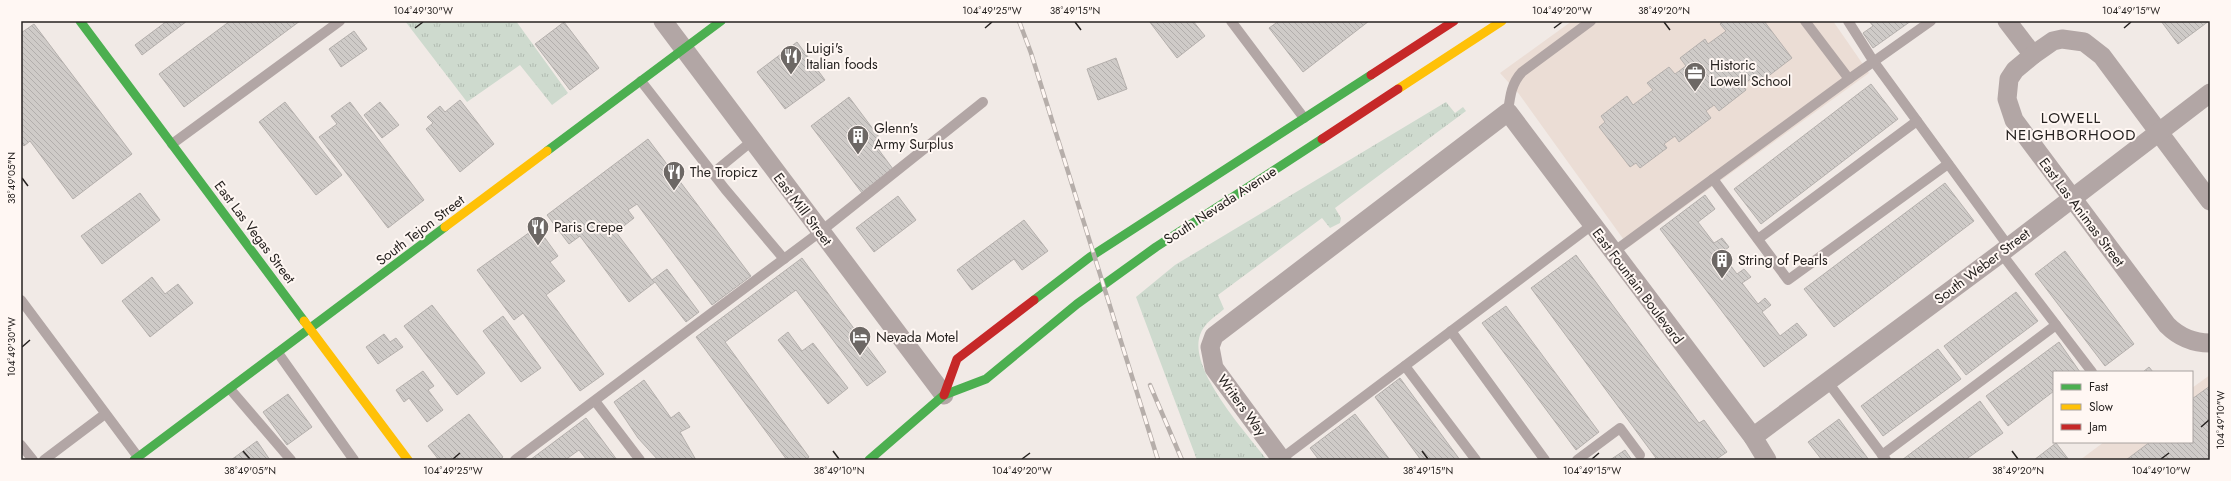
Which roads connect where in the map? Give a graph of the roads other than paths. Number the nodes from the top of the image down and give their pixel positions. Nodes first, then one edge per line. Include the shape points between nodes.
1 (80, 21) edge
2 (340, 21) edge
3 (663, 21) edge
4 (721, 21) edge
5 (1231, 21) edge
6 (1454, 21) edge
7 (1502, 21) edge
8 (1591, 21) edge
9 (1805, 21) edge
10 (1848, 21) edge
11 (1931, 21) edge
12 (2007, 21) edge
13 (683, 49) junction
14 (2033, 55) junction
15 (1874, 62) junction
16 (1849, 79) junction
17 (641, 81) junction
18 (2210, 93) edge
19 (984, 102) dead end
20 (1508, 112) junction
21 (1304, 118) junction
22 (1917, 121) junction
23 (2158, 133) junction
24 (752, 141) junction
25 (172, 144) junction
26 (1948, 164) junction
27 (713, 173) junction
28 (1713, 179) junction
29 (2071, 198) junction
30 (2210, 201) edge
31 (1592, 225) junction
32 (820, 232) junction
33 (1758, 239) junction
34 (2005, 250) junction
35 (1612, 253) junction
36 (784, 259) junction
37 (21, 300) edge
38 (2056, 325) junction
39 (311, 329) junction
40 (1451, 331) junction
41 (2210, 343) edge
42 (278, 354) junction
43 (1405, 366) junction
44 (2091, 371) edge
45 (1827, 381) junction
46 (230, 389) junction
47 (944, 395) junction
48 (595, 401) junction
49 (105, 414) junction
50 (1753, 437) junction
51 (21, 445) edge
52 (1640, 455) dead end
53 (1884, 457) edge
54 (136, 459) edge
55 (405, 459) edge
56 (1764, 459) edge
57 (33, 460) edge
58 (44, 460) edge
59 (291, 460) edge
60 (354, 460) edge
61 (515, 460) edge
62 (640, 460) edge
63 (869, 460) edge
64 (1281, 460) edge
65 (1476, 460) edge
66 (1545, 460) edge
67 (1577, 460) edge

1 - 25 main road, East Las Vegas Street
2 - 25 lane
3 - 13 street, East Mill Street
4 - 13 main road, South Tejon Street
5 - 21 lane
6 - 21 main road, South Nevada Avenue
7 - 47 main road, South Nevada Avenue via 1156,247 1078,304 986,378
8 - 20 lane via 1522,72 1511,90
9 - 16 lane
10 - 15 lane
11 - 15 lane
12 - 14 street
13 - 17 main road, South Tejon Street
13 - 24 street, East Mill Street
14 - 23 street, East Las Animas Street via 2053,41 2062,39 2074,39 2093,48 2102,56
14 - 29 street, East Las Animas Street via 2015,70 2009,79 2008,109
15 - 16 lane
15 - 22 lane
16 - 28 lane
17 - 27 lane
17 - 39 main road, South Tejon Street
18 - 23 street, South Weber Street
19 - 32 lane
20 - 31 street, East Fountain Boulevard
20 - 64 street, Writers Way via 1219,330 1210,341 1214,368
21 - 47 main road, South Nevada Avenue via 1090,257 963,354 957,359
22 - 26 lane
22 - 33 lane
23 - 29 street, South Weber Street
23 - 30 street, East Las Animas Street
24 - 27 lane
24 - 32 street, East Mill Street
25 - 39 main road, East Las Vegas Street
26 - 33 lane via 1788,280
26 - 34 lane
27 - 36 lane
28 - 33 lane
28 - 35 lane
29 - 34 street, South Weber Street
29 - 41 street, East Las Animas Street via 2171,329 2183,338
31 - 35 street, East Fountain Boulevard
31 - 40 lane
32 - 36 lane
32 - 47 street, East Mill Street
34 - 38 lane
34 - 45 street, South Weber Street
35 - 50 street, East Fountain Boulevard
36 - 48 lane
37 - 49 lane
38 - 44 lane
38 - 53 lane
39 - 42 main road, South Tejon Street
39 - 55 main road, East Las Vegas Street
40 - 43 lane
40 - 66 lane
42 - 46 main road, South Tejon Street
42 - 60 lane
43 - 64 lane
43 - 65 lane
45 - 50 street, South Weber Street
45 - 53 lane
46 - 54 main road, South Tejon Street
46 - 59 lane
47 - 63 main road, South Nevada Avenue
48 - 61 lane
48 - 62 lane
49 - 54 lane
49 - 58 lane
50 - 56 street, East Fountain Boulevard
51 - 57 lane
52 - 67 lane via 1620,428

